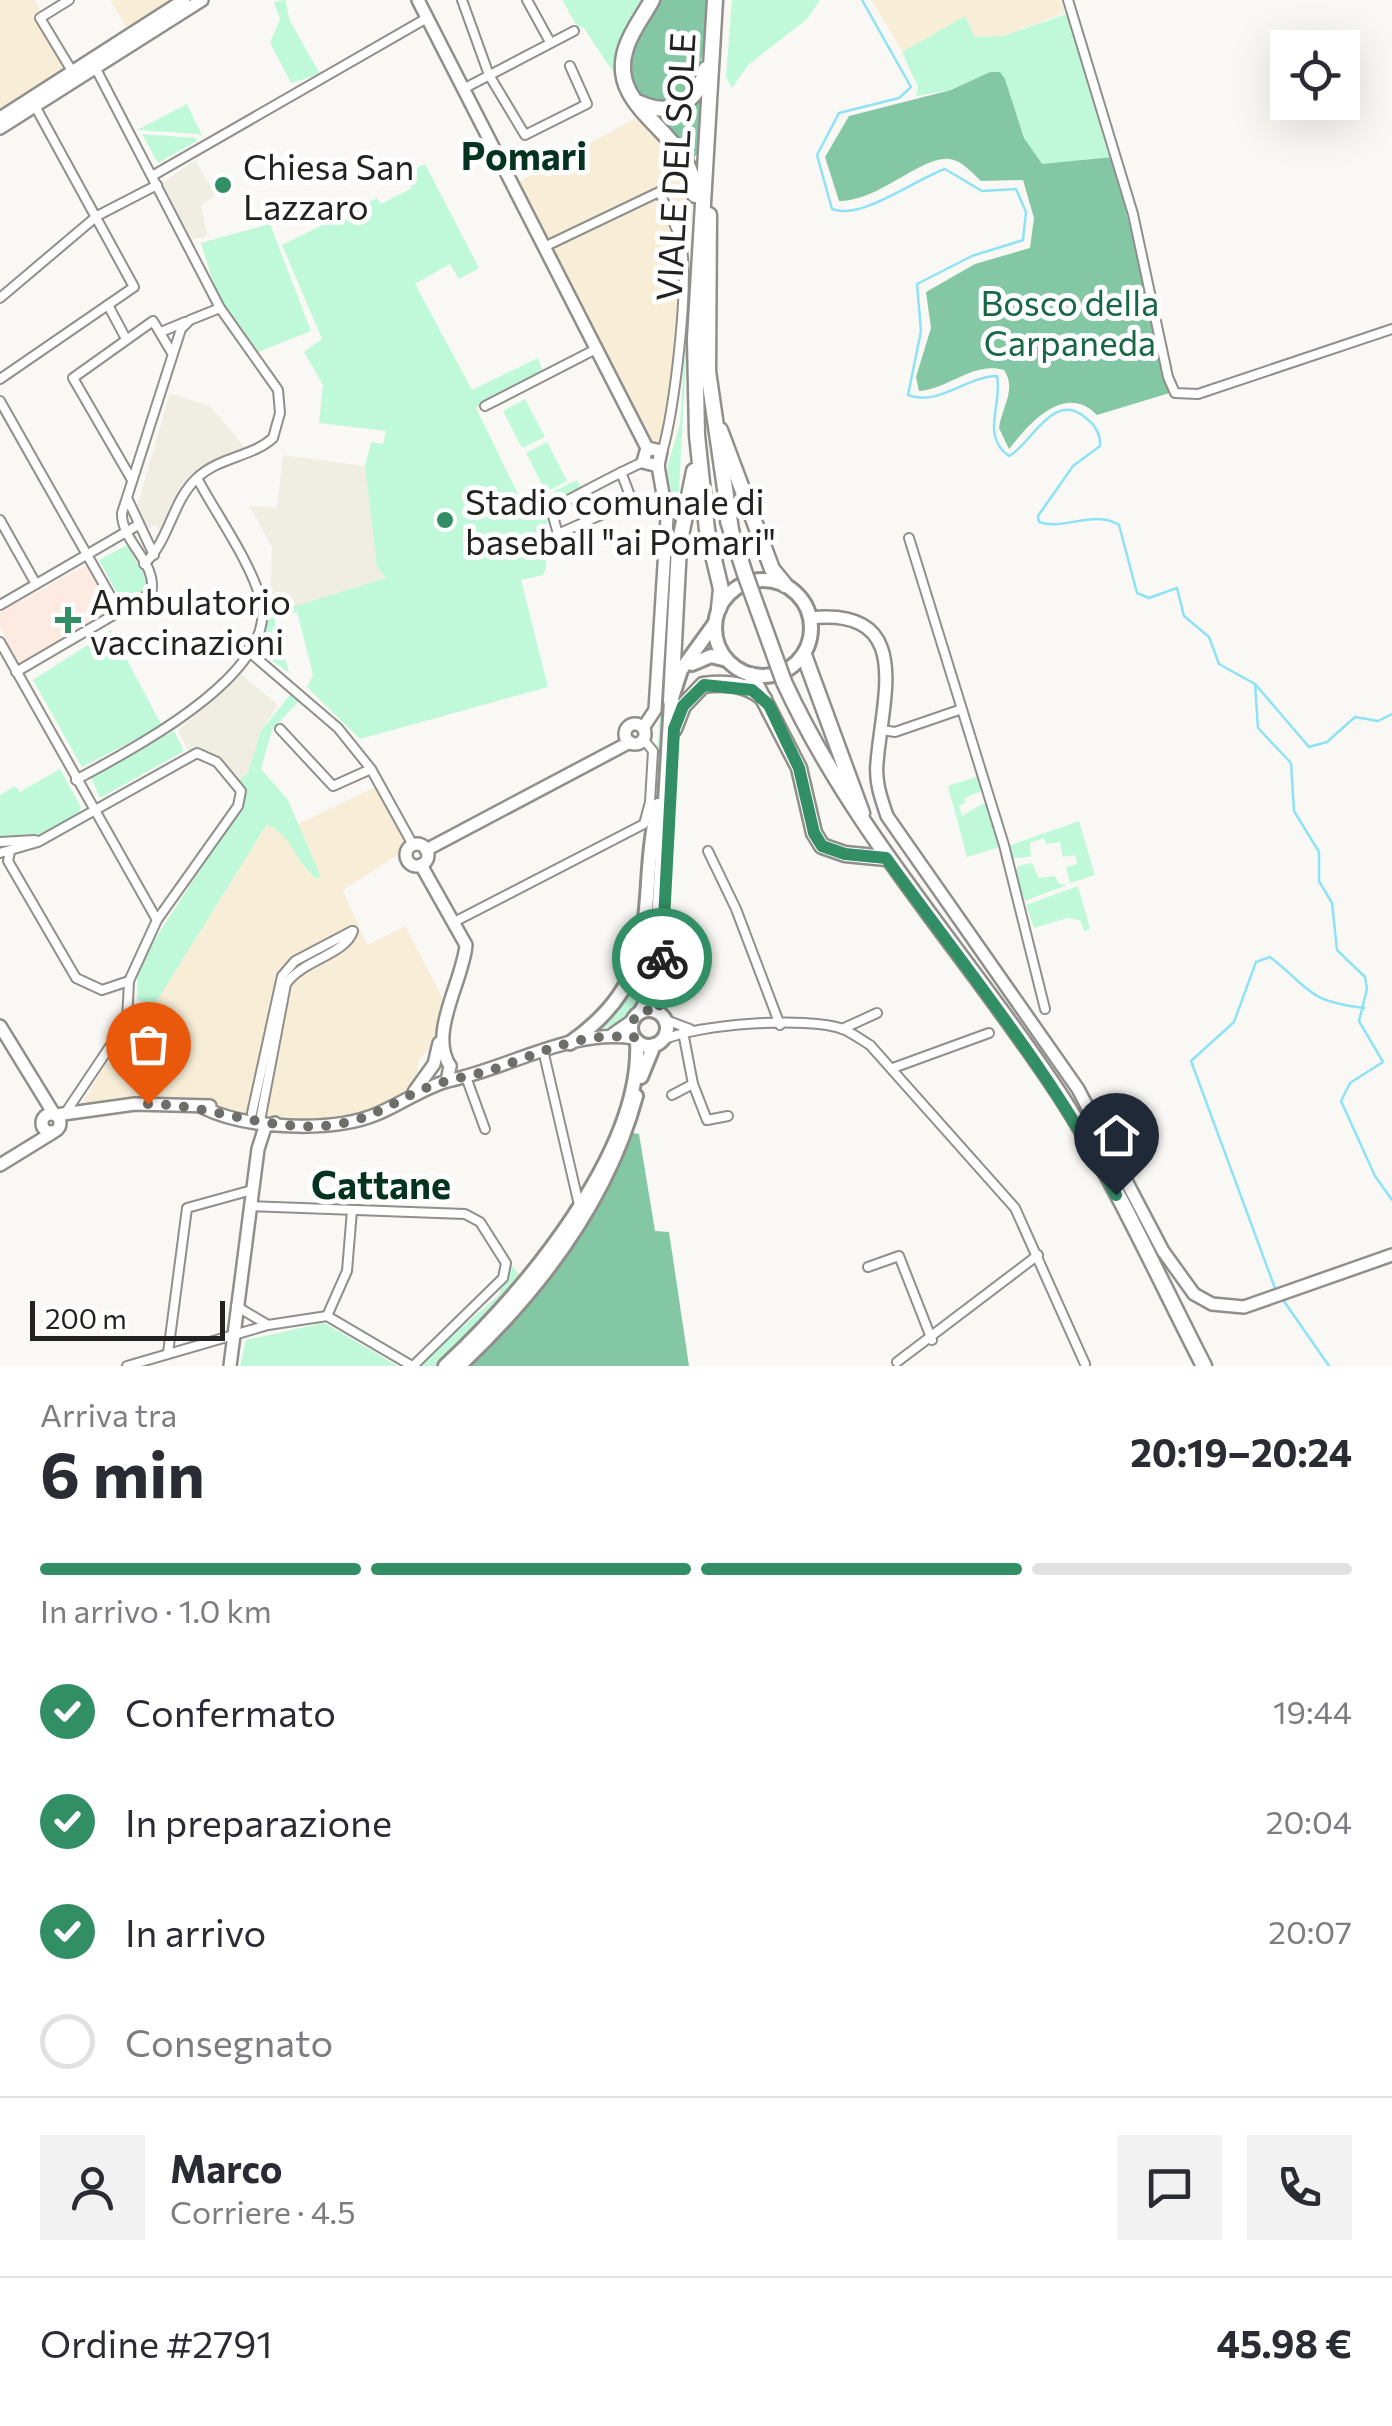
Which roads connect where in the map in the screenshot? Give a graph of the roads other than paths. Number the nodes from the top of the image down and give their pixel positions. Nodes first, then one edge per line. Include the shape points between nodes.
1 (69, 0) edge
2 (184, 0) edge
3 (202, 0) edge
4 (418, 0) edge
5 (462, 0) edge
6 (527, 0) edge
7 (652, 0) edge
8 (1068, 0) edge
9 (721, 1) edge
10 (427, 18) junction
11 (574, 31) dead end
12 (712, 39) junction
13 (550, 42) junction
14 (570, 66) dead end
15 (96, 67) junction
16 (72, 71) junction
17 (489, 75) junction
18 (464, 89) junction
19 (629, 96) junction
20 (35, 106) junction
21 (0, 118) edge
22 (0, 128) edge
23 (152, 176) junction
24 (157, 185) junction
25 (97, 216) junction
26 (544, 247) junction
27 (696, 250) junction
28 (0, 298) edge
29 (108, 304) junction
30 (220, 308) junction
31 (190, 320) junction
32 (707, 325) junction
33 (1392, 329) edge
34 (161, 332) junction
35 (125, 337) junction
36 (695, 339) junction
37 (596, 350) junction
38 (172, 352) junction
39 (0, 379) edge
40 (0, 401) edge
41 (484, 406) dead end
42 (696, 435) junction
43 (655, 450) junction
44 (643, 462) junction
45 (658, 466) junction
46 (621, 472) junction
47 (197, 478) junction
48 (132, 480) junction
49 (128, 500) junction
50 (0, 520) edge
51 (138, 525) junction
52 (731, 530) junction
53 (126, 532) junction
54 (909, 538) dead end
55 (88, 554) junction
56 (154, 554) junction
57 (144, 564) junction
58 (36, 584) junction
59 (785, 585) junction
60 (0, 605) edge
61 (120, 612) junction
62 (717, 616) junction
63 (810, 618) junction
64 (0, 642) edge
65 (247, 650) junction
66 (804, 655) junction
67 (727, 660) junction
68 (14, 668) junction
69 (0, 670) edge
70 (751, 675) junction
71 (670, 701) junction
72 (769, 705) junction
73 (959, 710) junction
74 (674, 729) junction
75 (280, 730) dead end
76 (882, 730) junction
77 (639, 736) junction
78 (371, 769) junction
79 (665, 773) junction
80 (76, 780) junction
81 (95, 809) junction
82 (870, 837) junction
83 (0, 842) edge
84 (413, 845) junction
85 (23, 846) junction
86 (426, 850) junction
87 (708, 851) dead end
88 (5, 852) edge
89 (886, 858) junction
90 (421, 865) junction
91 (157, 920) junction
92 (456, 921) junction
93 (128, 981) junction
94 (1046, 1009) dead end
95 (877, 1013) dead end
96 (637, 1016) junction
97 (662, 1016) junction
98 (0, 1026) edge
99 (780, 1026) junction
100 (842, 1029) junction
101 (694, 1030) junction
102 (683, 1032) junction
103 (990, 1033) dead end
104 (609, 1036) junction
105 (635, 1039) junction
106 (659, 1042) junction
107 (570, 1043) junction
108 (543, 1050) junction
109 (512, 1060) junction
110 (441, 1066) junction
111 (636, 1066) junction
112 (893, 1068) junction
113 (466, 1077) junction
114 (444, 1081) junction
115 (694, 1084) junction
116 (80, 1094) junction
117 (411, 1094) junction
118 (672, 1095) dead end
119 (202, 1106) junction
120 (87, 1113) junction
121 (232, 1115) junction
122 (258, 1116) junction
123 (728, 1116) dead end
124 (52, 1117) junction
125 (274, 1123) junction
126 (300, 1125) junction
127 (485, 1130) dead end
128 (55, 1132) junction
129 (257, 1143) junction
130 (28, 1146) junction
131 (0, 1165) edge
132 (252, 1190) junction
133 (250, 1206) junction
134 (579, 1206) junction
135 (352, 1210) junction
136 (1038, 1254) junction
137 (1392, 1255) edge
138 (868, 1267) dead end
139 (236, 1306) junction
140 (327, 1316) junction
141 (268, 1325) junction
142 (232, 1333) junction
143 (932, 1340) junction
144 (171, 1352) junction
145 (1096, 1360) dead end
146 (898, 1362) dead end
147 (1083, 1365) edge
148 (127, 1366) edge
149 (172, 1366) edge
150 (230, 1366) edge
151 (412, 1366) edge
152 (445, 1366) edge
153 (459, 1366) edge
154 (1204, 1366) edge

1 - 16 street via 40,18
2 - 16 street
3 - 15 street
4 - 10 street
5 - 17 street
6 - 13 street
7 - 19 highway via 626,45 622,80
8 - 33 street via 1133,214 1175,393 1198,394
9 - 12 highway, VIALE DEL SOLE
9 - 32 highway, VIALE DEL SOLE
10 - 18 street
10 - 23 street
11 - 13 street
12 - 19 highway via 703,82 683,105 654,109
12 - 27 highway, VIALE DEL SOLE
13 - 17 street
14 - 17 street via 587,104 531,134 521,131
15 - 20 street
15 - 23 street
16 - 21 street
17 - 18 street
18 - 26 street
19 - 27 highway via 684,158 694,181
20 - 22 street
20 - 25 street
23 - 24 street
24 - 25 street
24 - 30 street
25 - 28 street
25 - 29 street via 134,284
26 - 37 street
26 - 43 street via 659,192 682,246 672,422 667,440
27 - 36 highway, VIALE DEL SOLE
29 - 35 street
29 - 39 street
30 - 31 street
30 - 47 street via 276,386 280,413 268,444
31 - 34 street
31 - 38 street
32 - 52 highway via 714,436
32 - 59 highway via 723,440 772,569
34 - 35 street via 153,321
34 - 38 street
35 - 48 street via 73,378
36 - 42 highway
36 - 52 highway via 705,427
37 - 41 street
37 - 43 street
38 - 48 street
40 - 55 street
42 - 62 highway via 722,589
42 - 71 highway via 679,546
43 - 44 street
43 - 45 street
44 - 45 street
44 - 46 street
45 - 77 street via 667,517 655,710
46 - 46 street via 632,501 558,534 552,509
47 - 56 street
47 - 65 street via 262,604
48 - 49 street
49 - 51 street
49 - 53 street
50 - 58 street
51 - 53 street
51 - 56 street
52 - 82 highway, bridge via 784,682
53 - 55 street
53 - 57 street
54 - 73 street
55 - 58 street
55 - 61 street
56 - 57 street
57 - 61 street via 151,593
58 - 60 street
59 - 62 main road via 760,580 736,588
59 - 63 main road via 802,598
61 - 68 street
62 - 67 main road
62 - 71 main road via 681,670
63 - 66 main road
63 - 76 street via 860,622 885,650
64 - 68 street
65 - 78 street via 338,728
65 - 80 street via 231,679 206,700
66 - 70 main road via 780,673
66 - 82 highway
67 - 70 main road
67 - 74 main road via 711,656 694,663 682,680
68 - 69 street
68 - 80 street
70 - 72 highway
71 - 79 main road
72 - 74 highway via 752,690 704,685 683,706
72 - 89 highway via 799,768 822,846
73 - 76 street
73 - 94 street via 1004,845
74 - 97 main road
75 - 78 street via 333,786
76 - 137 street via 878,791 897,836 1078,1089 1180,1280 1212,1304 1244,1307
77 - 86 street
77 - 92 street via 653,751 644,824
78 - 84 street
79 - 96 main road via 654,988
79 - 107 main road via 642,951 610,1008
80 - 81 street
81 - 85 street
81 - 91 street
81 - 91 street via 203,753 238,784 238,806
82 - 89 highway
83 - 85 street
84 - 86 street
84 - 90 street via 406,858
85 - 88 street
86 - 90 street
87 - 99 street
88 - 93 street via 76,978 102,990
89 - 154 highway via 1064,1101
90 - 92 street
91 - 93 street
92 - 110 street via 465,959
93 - 116 street via 127,1021
95 - 100 street
96 - 97 main road
96 - 104 street
96 - 105 main road
97 - 101 street
97 - 106 main road
98 - 124 street
99 - 100 street
99 - 101 street
100 - 112 street
101 - 102 street
102 - 106 street
102 - 115 street
103 - 112 street
104 - 105 street
104 - 107 street
104 - 111 street via 628,1048
105 - 106 main road
105 - 111 main road
106 - 153 main road via 627,1132 584,1216 510,1318
107 - 108 street
108 - 109 street
108 - 134 street
109 - 110 street via 468,1070
109 - 113 street
110 - 114 street
110 - 114 street
110 - 117 street
111 - 134 main road via 618,1130
112 - 136 street via 1015,1208
113 - 114 street
113 - 127 street
114 - 117 street
115 - 118 street
115 - 123 street via 708,1120
116 - 120 street
116 - 124 street
117 - 126 street via 348,1123
119 - 120 street via 135,1104
119 - 121 street
119 - 122 street
120 - 124 street
120 - 128 street
121 - 122 street
121 - 129 street
122 - 122 street via 286,984 353,931 295,961 282,976
122 - 125 street
122 - 126 street
122 - 129 street
124 - 128 street via 61,1122
124 - 130 street
125 - 126 street
125 - 129 street
128 - 130 street
129 - 132 street
130 - 131 street
132 - 133 street
132 - 144 street via 187,1208
133 - 135 street
133 - 139 street
134 - 152 main road via 522,1289
135 - 140 street via 348,1271
135 - 151 street via 465,1214 480,1222 506,1264 504,1278
136 - 143 street
136 - 147 street
138 - 143 street via 899,1256
139 - 141 street
139 - 142 street
140 - 141 street
140 - 151 street
141 - 142 street
142 - 144 street
142 - 150 street
143 - 146 street
144 - 148 street
144 - 149 street
145 - 147 street

